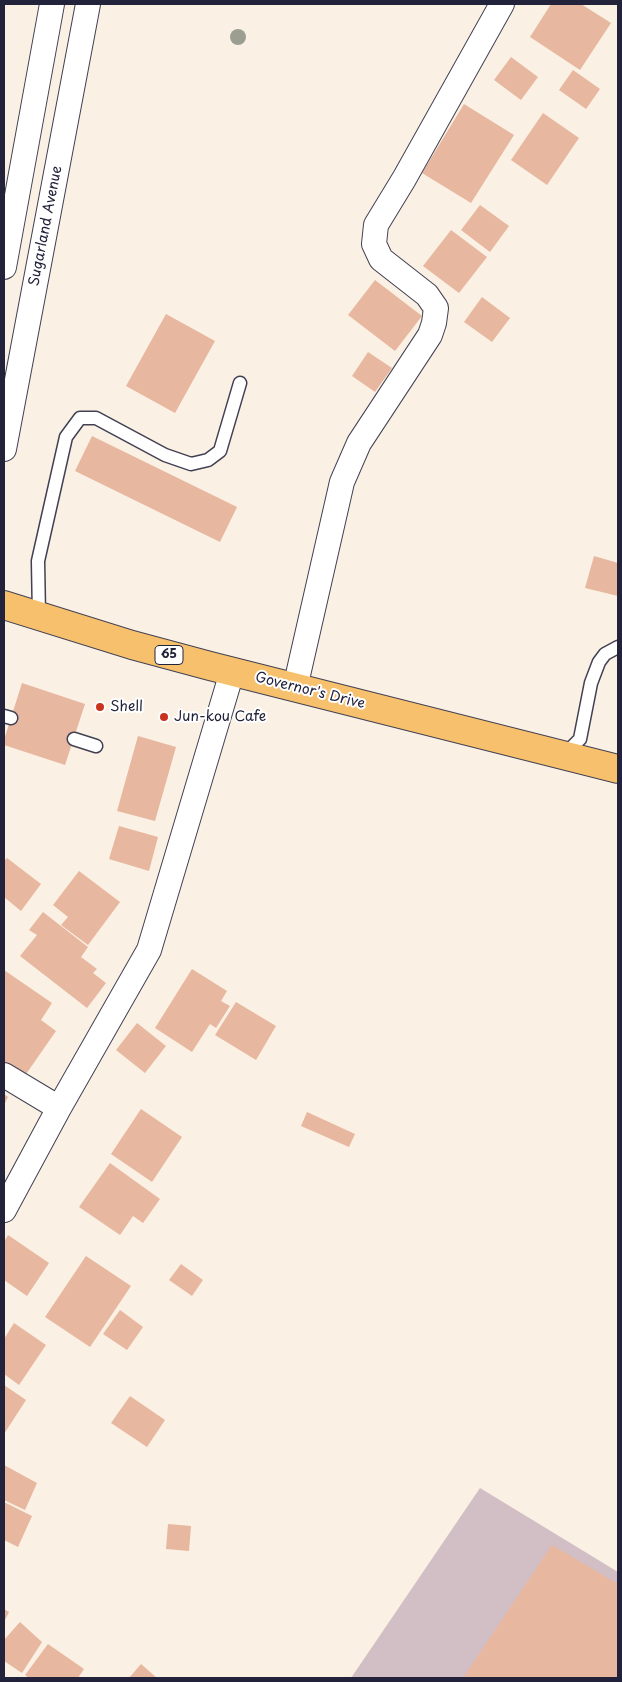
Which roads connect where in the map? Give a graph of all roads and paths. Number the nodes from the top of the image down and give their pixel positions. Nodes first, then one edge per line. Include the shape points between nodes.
1 (52, 4) edge
2 (88, 4) edge
3 (502, 4) edge
4 (4, 267) edge
5 (240, 384) dead end
6 (4, 449) edge
7 (4, 605) edge
8 (39, 616) junction
9 (618, 647) edge
10 (232, 672) junction
11 (295, 688) junction
12 (74, 739) dead end
13 (96, 746) dead end
14 (549, 751) junction
15 (618, 769) edge
16 (4, 1075) edge
17 (59, 1108) junction
18 (4, 1210) edge

1 - 4 street
2 - 6 street, Sugarland Avenue
3 - 11 street via 376,225 374,244 380,259 427,295 436,308 434,323 425,343 359,443 342,482
5 - 8 lane via 220,451 208,460 191,464 96,418 80,418 66,437 38,561
7 - 8 main road, Governor's Drive / 65
8 - 10 main road, Governor's Drive / 65
9 - 14 lane via 605,654 599,662 591,683 580,739 569,750
10 - 11 main road, Governor's Drive / 65
10 - 17 street via 149,950
11 - 14 main road, Governor's Drive / 65
12 - 13 lane
14 - 15 main road, Governor's Drive / 65
16 - 17 street
17 - 18 street

